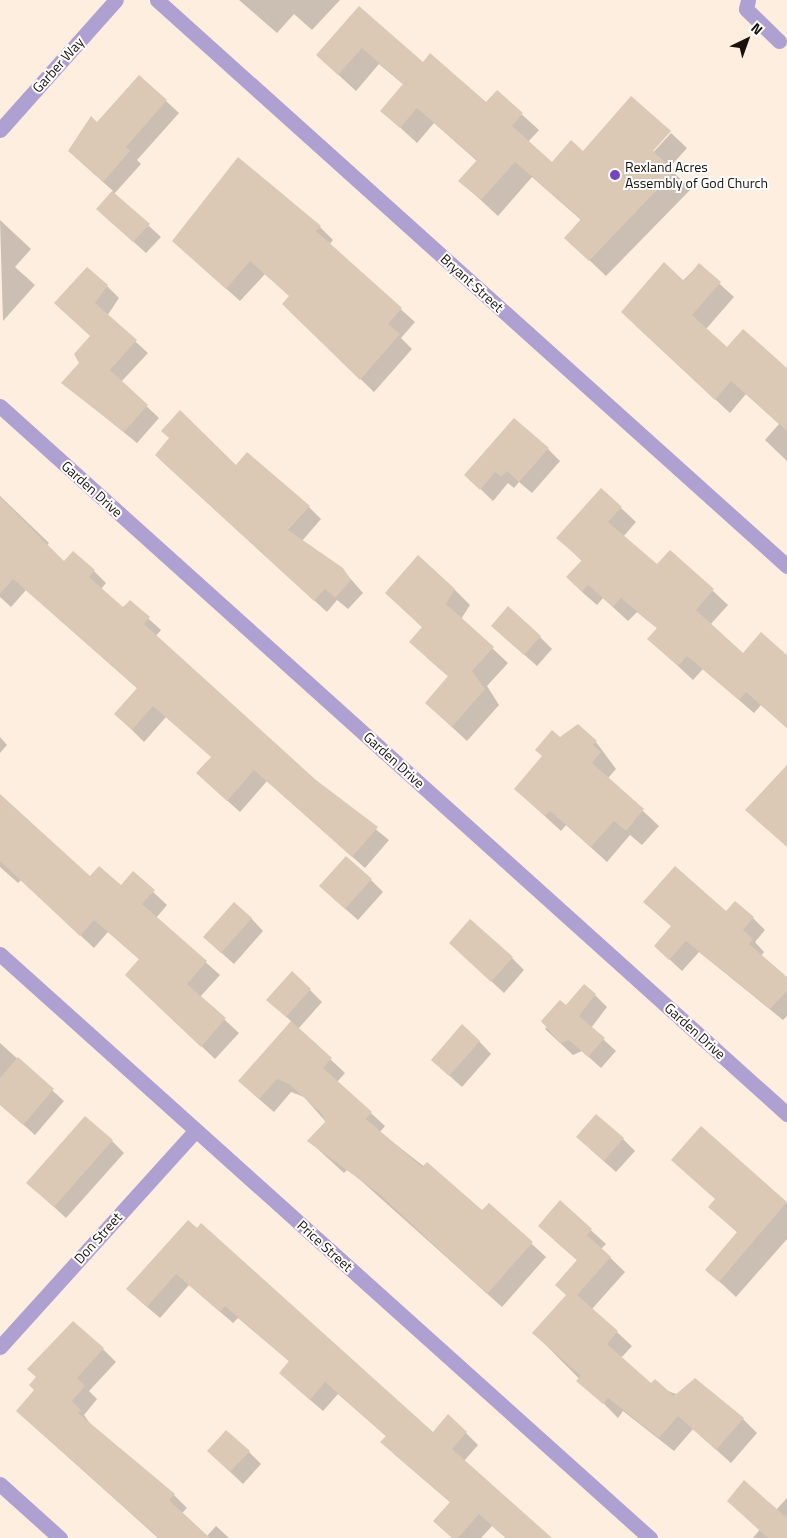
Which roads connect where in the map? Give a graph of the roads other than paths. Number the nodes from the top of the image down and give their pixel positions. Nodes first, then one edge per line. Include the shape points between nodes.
1 (116, 0) edge
2 (157, 0) edge
3 (748, 0) edge
4 (779, 41) dead end
5 (0, 130) edge
6 (0, 406) edge
7 (787, 566) edge
8 (0, 954) edge
9 (787, 1114) edge
10 (196, 1130) junction
11 (0, 1347) edge
12 (0, 1484) edge
13 (60, 1538) edge
14 (650, 1538) edge

1 - 5 street, Garber Way
2 - 7 street, Bryant Street
3 - 4 street via 746,9
6 - 9 street, Garden Drive
8 - 10 street, Price Street
10 - 11 street, Don Street
10 - 14 street, Price Street
12 - 13 street

